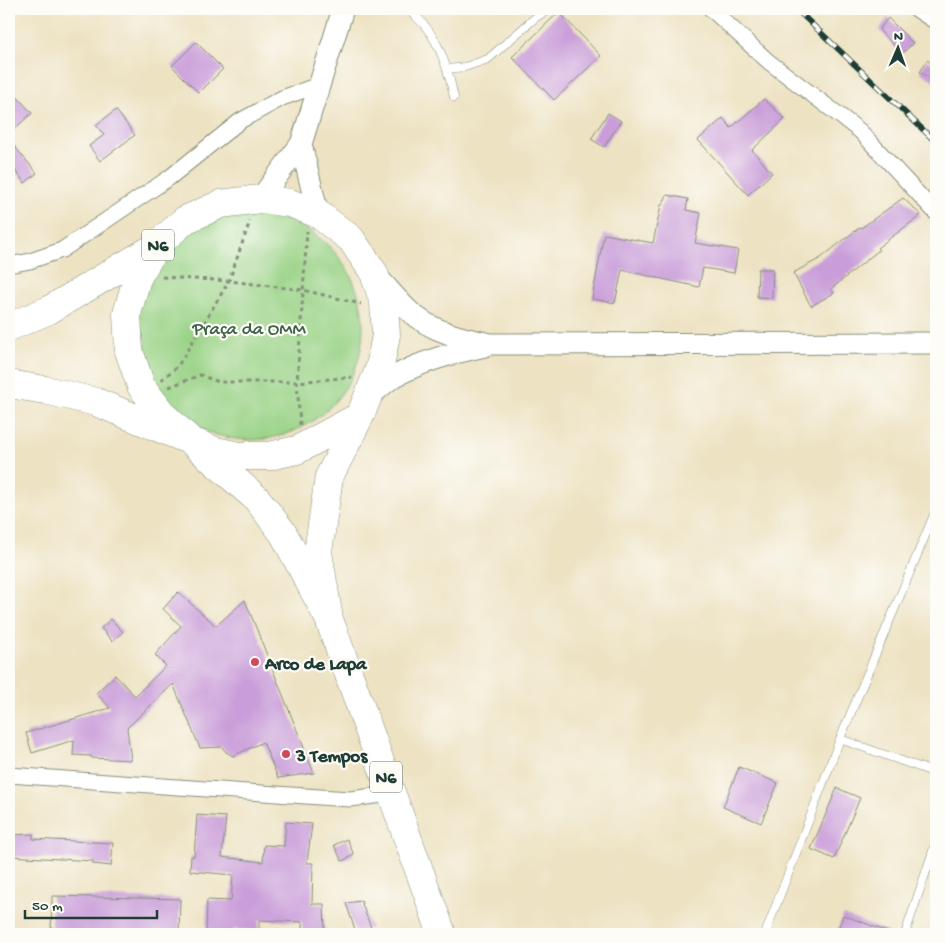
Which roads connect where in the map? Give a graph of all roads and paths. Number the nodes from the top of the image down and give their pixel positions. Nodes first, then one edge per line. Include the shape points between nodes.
1 (343, 9) edge
2 (406, 9) edge
3 (550, 9) edge
4 (712, 9) edge
5 (916, 9) edge
6 (936, 22) edge
7 (448, 69) junction
8 (321, 84) junction
9 (454, 97) dead end
10 (301, 144) junction
11 (260, 199) junction
12 (314, 212) junction
13 (936, 213) edge
14 (156, 246) junction
15 (9, 265) edge
16 (374, 273) junction
17 (139, 274) junction
18 (229, 281) junction
19 (303, 290) junction
20 (384, 303) junction
21 (9, 327) edge
22 (936, 343) edge
23 (490, 344) junction
24 (158, 382) dead end
25 (297, 382) junction
26 (9, 384) edge
27 (167, 388) dead end
28 (368, 397) junction
29 (191, 441) junction
30 (297, 450) junction
31 (936, 510) edge
32 (329, 619) junction
33 (840, 739) junction
34 (936, 763) edge
35 (934, 772) edge
36 (9, 775) edge
37 (392, 794) junction
38 (936, 842) edge
39 (442, 934) edge
40 (765, 934) edge
41 (905, 934) edge

1 - 8 street
2 - 7 lane via 430,30
3 - 7 lane via 536,17 488,59
4 - 13 street via 769,62 860,131
5 - 6 street
7 - 9 lane
8 - 10 street
8 - 15 street via 282,98 240,121 169,178 62,250
10 - 11 street
10 - 12 street
11 - 12 highway, N6 via 290,203
11 - 14 highway, N6 via 221,204 185,220
11 - 18 path via 252,213
12 - 16 highway, N6 via 351,239
12 - 19 path
14 - 17 highway, N6
14 - 21 highway, N6 via 49,310
16 - 20 highway, N6
16 - 23 street via 409,312 434,328
17 - 18 path
17 - 29 highway, N6 via 127,314 129,351 141,386 163,415
18 - 19 path
18 - 24 path via 178,366
19 - 20 path via 360,304
19 - 25 path
20 - 28 highway, N6 via 386,335 380,367
22 - 23 street
23 - 28 street via 415,366
25 - 27 path via 219,382 200,375
25 - 28 path via 351,377
25 - 30 path via 300,428
26 - 29 highway, N6 via 96,402
28 - 30 highway, N6
28 - 32 highway, N6 via 329,476 318,552
29 - 30 highway, N6 via 215,451 240,456 269,456
29 - 32 highway, N6 via 257,499 283,533
31 - 33 lane
32 - 37 highway, N6
33 - 35 lane
33 - 40 lane
34 - 35 lane
36 - 37 street via 350,799
37 - 39 highway, N6
38 - 41 lane

